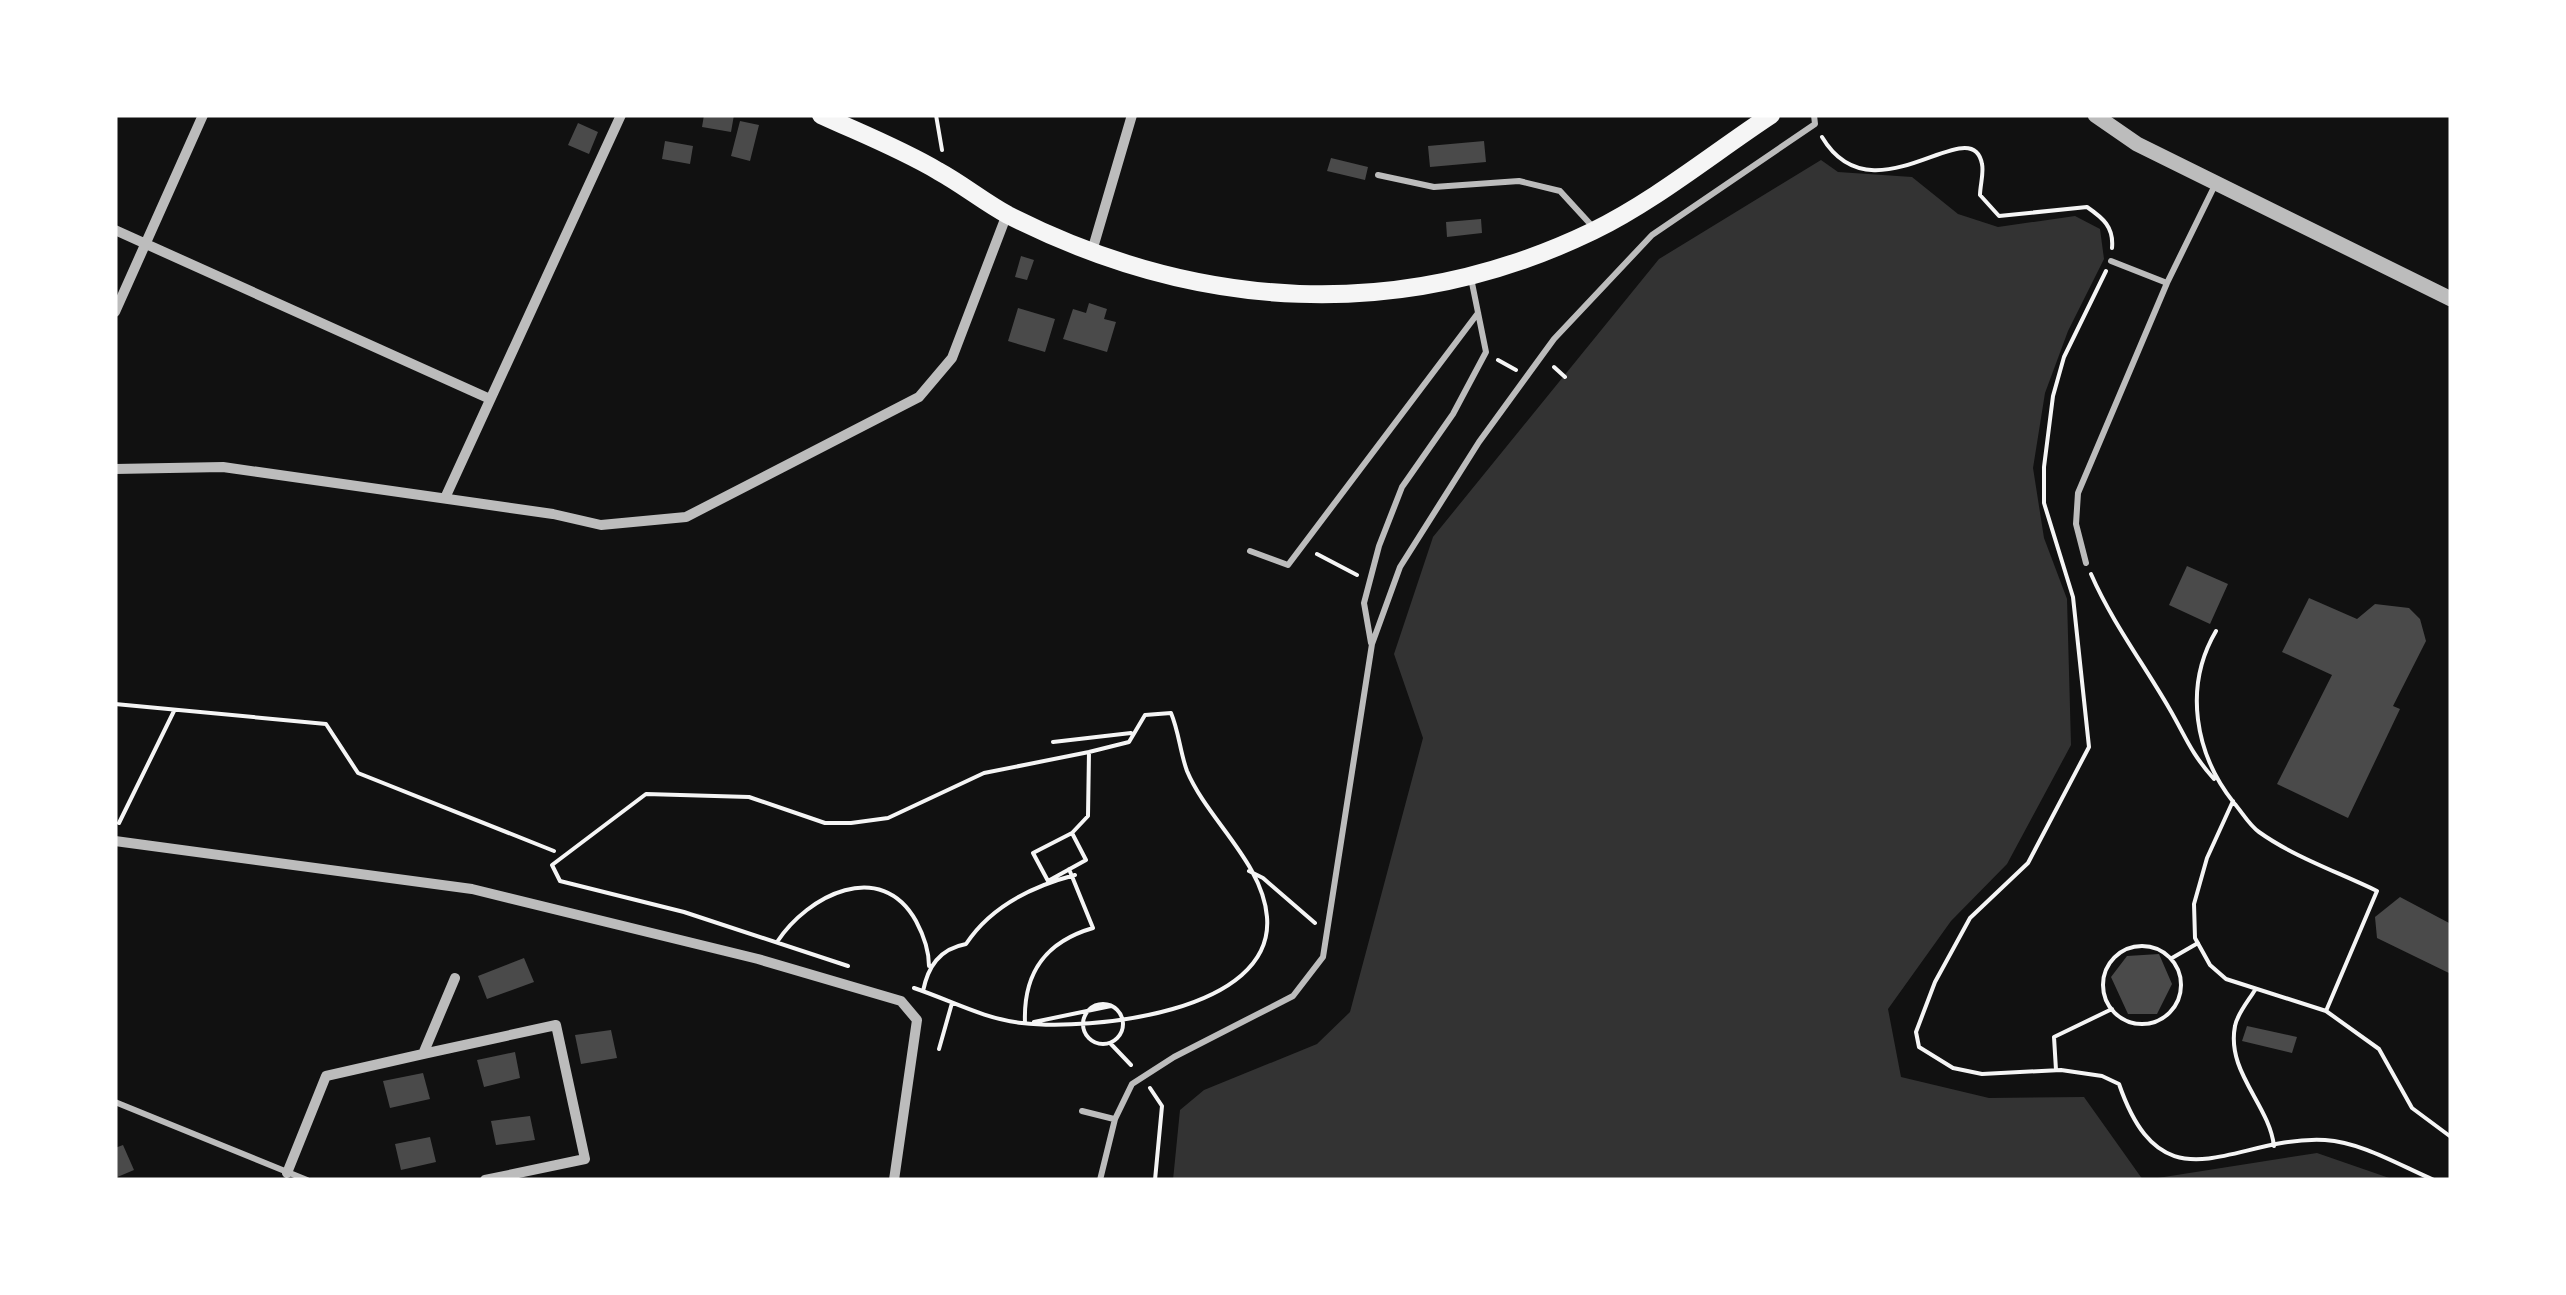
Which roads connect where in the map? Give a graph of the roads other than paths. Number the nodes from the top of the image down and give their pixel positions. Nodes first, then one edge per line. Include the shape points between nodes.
1 (203, 115) edge
2 (621, 115) edge
3 (821, 115) edge
4 (1132, 115) edge
5 (1771, 115) edge
6 (2095, 115) edge
7 (1814, 119) edge
8 (1378, 175) dead end
9 (2216, 184) junction
10 (1007, 214) junction
11 (115, 230) edge
12 (1595, 230) junction
13 (146, 243) junction
14 (1092, 251) junction
15 (2111, 261) road end
16 (1471, 277) junction
17 (2168, 283) junction
18 (2451, 299) edge
19 (115, 312) edge
20 (1478, 313) junction
21 (490, 400) junction
22 (115, 469) edge
23 (445, 498) junction
24 (1250, 551) dead end
25 (2086, 563) road end
26 (1372, 644) junction
27 (115, 842) edge
28 (454, 978) dead end
29 (423, 1054) junction
30 (115, 1102) edge
31 (1082, 1111) dead end
32 (1114, 1119) junction
33 (288, 1173) junction
34 (307, 1180) edge
35 (485, 1180) edge
36 (894, 1180) edge
37 (1100, 1180) edge

1 - 13 street
2 - 21 street
3 - 10 main road via 935,169
4 - 14 street
5 - 12 main road
6 - 9 street
7 - 26 lane via 1652,235 1554,340 1400,567
8 - 12 lane via 1434,187 1519,181 1560,191
9 - 17 lane
9 - 18 street
10 - 14 main road
10 - 23 street via 952,358 918,397 822,451 686,517 646,523 601,525
11 - 13 street
12 - 16 main road
13 - 19 street
13 - 21 street
14 - 16 main road via 1204,286 1259,293 1373,293
15 - 17 lane
16 - 20 lane
17 - 25 lane via 2078,493 2076,524
20 - 24 lane via 1288,565
20 - 26 lane via 1486,352 1402,487 1370,582 1364,603
21 - 23 street
22 - 23 street via 223,467
26 - 32 lane via 1323,957 1293,996 1132,1084
27 - 36 street via 472,888 902,1001 918,1020
28 - 29 street
29 - 33 street via 326,1076
29 - 35 street via 556,1025 585,1159
30 - 33 lane
31 - 32 lane
32 - 37 lane
33 - 34 lane

